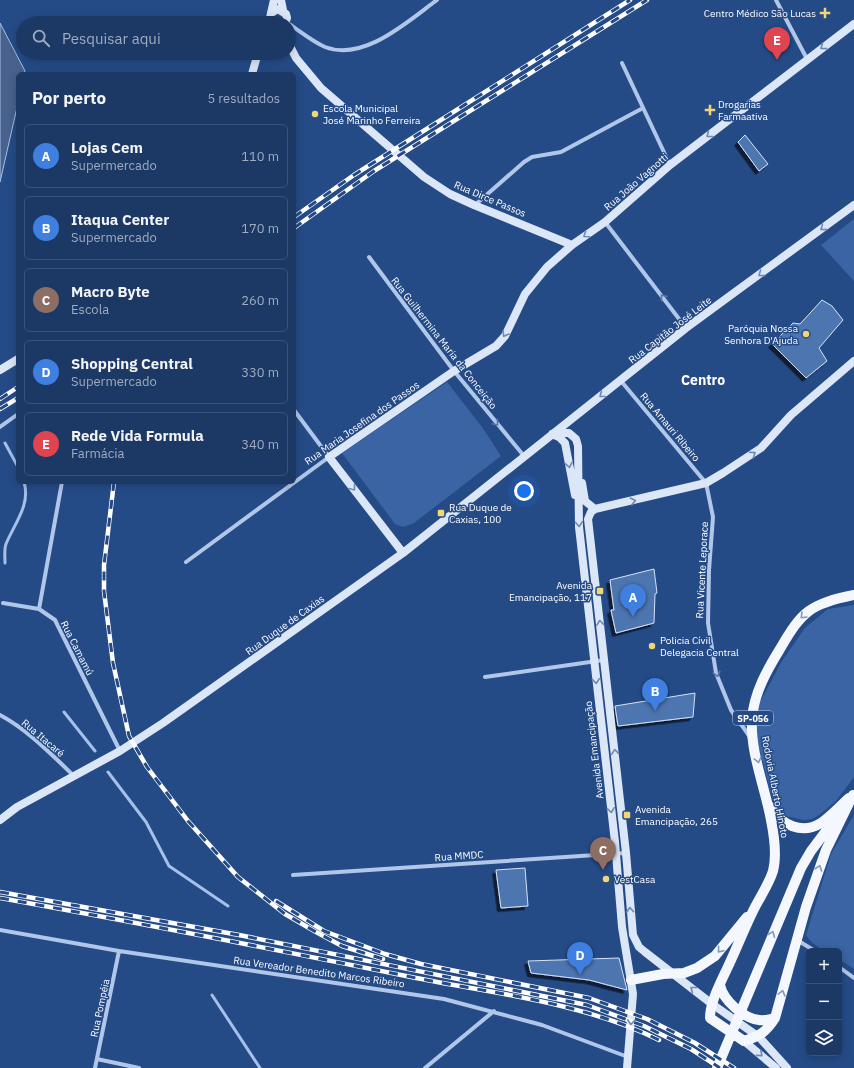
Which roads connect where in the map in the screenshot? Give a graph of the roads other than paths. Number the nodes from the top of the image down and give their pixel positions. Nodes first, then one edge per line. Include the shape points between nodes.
1 (274, 0) edge
2 (281, 0) edge
3 (437, 0) edge
4 (776, 0) edge
5 (283, 10) junction
6 (271, 16) edge
7 (272, 16) edge
8 (286, 16) edge
9 (854, 24) edge
10 (296, 29) edge
11 (296, 58) edge
12 (807, 59) junction
13 (256, 60) edge
14 (622, 63) dead end
15 (253, 72) edge
16 (643, 108) junction
17 (670, 165) junction
18 (474, 205) junction
19 (854, 205) edge
20 (605, 222) junction
21 (572, 245) junction
22 (369, 257) dead end
23 (686, 328) junction
24 (16, 360) edge
25 (854, 361) edge
26 (0, 370) edge
27 (454, 371) junction
28 (621, 381) junction
29 (296, 413) edge
30 (576, 415) junction
31 (16, 416) edge
32 (0, 428) edge
33 (569, 433) junction
34 (552, 434) junction
35 (524, 456) junction
36 (329, 457) junction
37 (579, 464) junction
38 (296, 481) edge
39 (706, 483) junction
40 (62, 484) edge
41 (292, 484) edge
42 (578, 508) junction
43 (595, 509) junction
44 (403, 553) junction
45 (186, 562) dead end
46 (854, 595) edge
47 (837, 598) junction
48 (854, 599) edge
49 (3, 603) dead end
50 (39, 609) junction
51 (605, 660) junction
52 (594, 662) junction
53 (485, 677) dead end
54 (0, 715) edge
55 (754, 743) junction
56 (120, 751) junction
57 (74, 776) junction
58 (854, 794) edge
59 (768, 802) junction
60 (0, 820) edge
61 (626, 853) junction
62 (616, 854) junction
63 (293, 875) dead end
64 (754, 909) junction
65 (0, 930) edge
66 (797, 940) junction
67 (810, 948) edge
68 (119, 951) junction
69 (842, 969) edge
70 (674, 974) junction
71 (854, 978) edge
72 (631, 980) junction
73 (720, 985) junction
74 (712, 1004) junction
75 (494, 1011) junction
76 (775, 1018) junction
77 (759, 1036) junction
78 (744, 1041) junction
79 (628, 1057) junction
80 (97, 1059) junction
81 (95, 1068) edge
82 (139, 1068) edge
83 (425, 1068) edge
84 (627, 1068) edge
85 (717, 1068) edge
86 (776, 1068) edge
87 (786, 1068) edge

1 - 6 main road
2 - 5 main road
3 - 10 street via 384,38 362,48 342,51 325,47
4 - 12 street
5 - 7 main road via 278,9
5 - 8 main road
9 -> 12 main road, Rua João Vagnotti
11 - 18 main road, Rua Dirce Passos via 306,73 424,177 450,194
12 -> 17 main road, Rua João Vagnotti
13 - 15 main road
14 - 16 street
16 - 17 street
16 - 18 street via 561,152 532,157
17 - 20 main road, Rua João Vagnotti
18 - 21 main road, Rua Dirce Passos
19 -> 23 main road, Rua Capitão José Leite
20 -> 21 main road, Rua João Vagnotti
23 -> 20 street
21 -> 27 main road, Rua João Vagnotti via 535,279 505,336 496,346
22 - 27 street, Rua Guilhermina Maria da Conceição
23 - 28 main road, Rua Capitão José Leite
24 - 26 main road
39 -> 25 main road via 761,448 791,415
27 -> 35 street, Rua Guilhermina Maria da Conceição
27 - 36 main road, Rua Maria Josefina dos Passos
28 -> 30 main road, Rua Capitão José Leite
28 - 39 street, Rua Amauri Ribeiro
29 - 36 street
30 - 33 main road
30 - 34 main road, Rua Capitão José Leite
31 - 32 street
33 - 34 main road
33 - 37 main road, Avenida Emancipação via 576,439
34 - 35 main road, Rua Duque de Caxias
34 -> 42 main road via 559,436 565,443
35 - 44 main road, Rua Duque de Caxias
36 - 38 street, Rua Maria Josefina dos Passos
36 -> 44 main road
37 - 42 main road, Avenida Emancipação
37 - 43 main road via 585,501
43 -> 39 main road
39 -> 55 street, Rua Vicente Leporace via 713,517 708,623 716,673 731,710
40 - 50 street
41 - 45 street, Rua Maria Josefina dos Passos
42 -> 52 main road, Avenida Emancipação
51 -> 43 main road, Avenida Emancipação via 587,525 589,515
44 - 56 main road, Rua Duque de Caxias via 221,684
46 - 47 main road, SP-056
47 - 48 main road
47 -> 55 main road, Rodovia Alberto Hinoto / SP-056 via 804,613 772,661 762,682 752,719
49 - 50 street
50 - 56 street, Rua Camamú via 54,620 62,633
51 - 52 street
61 -> 51 main road, Avenida Emancipação
52 - 53 street
52 -> 62 main road, Avenida Emancipação
54 - 57 street, Rua Itacaré via 46,748
55 -> 59 main road, Rodovia Alberto Hinoto / SP-056
56 - 57 main road, Rua Duque de Caxias
57 - 60 main road, Rua Duque de Caxias via 17,807
58 - 59 main road via 820,824 801,828 784,823 776,816
66 -> 58 main road via 826,850
85 -> 58 main road via 801,868
59 - 64 main road, Rodovia Alberto Hinoto / SP-056 via 774,849 773,870
61 - 62 street, Rua MMDC
70 -> 61 main road, Avenida Emancipação via 639,947 633,935
62 - 63 street, Rua MMDC
62 - 72 main road, Avenida Emancipação via 622,927
64 -> 70 main road via 707,963 684,973
64 - 73 main road
65 - 68 street, Rua Vereador Benedito Marcos Ribeiro
66 - 67 street
76 -> 66 main road
68 - 75 street, Rua Vereador Benedito Marcos Ribeiro via 444,999
68 - 80 street, Rua Pompéia
69 - 71 street
70 - 72 main road
74 -> 70 main road
72 -> 79 main road, Avenida Emancipação
73 - 74 main road
73 - 76 main road via 727,1001 751,1018
74 - 77 main road
74 - 78 main road via 710,1018
75 - 79 street, Rua Vereador Benedito Marcos Ribeiro via 542,1025
75 - 83 street
76 - 77 main road via 767,1031
77 - 78 main road
77 - 87 main road
78 -> 86 main road
79 - 84 main road, Avenida Emancipação
80 - 81 street, Rua Pompéia
80 - 82 street

